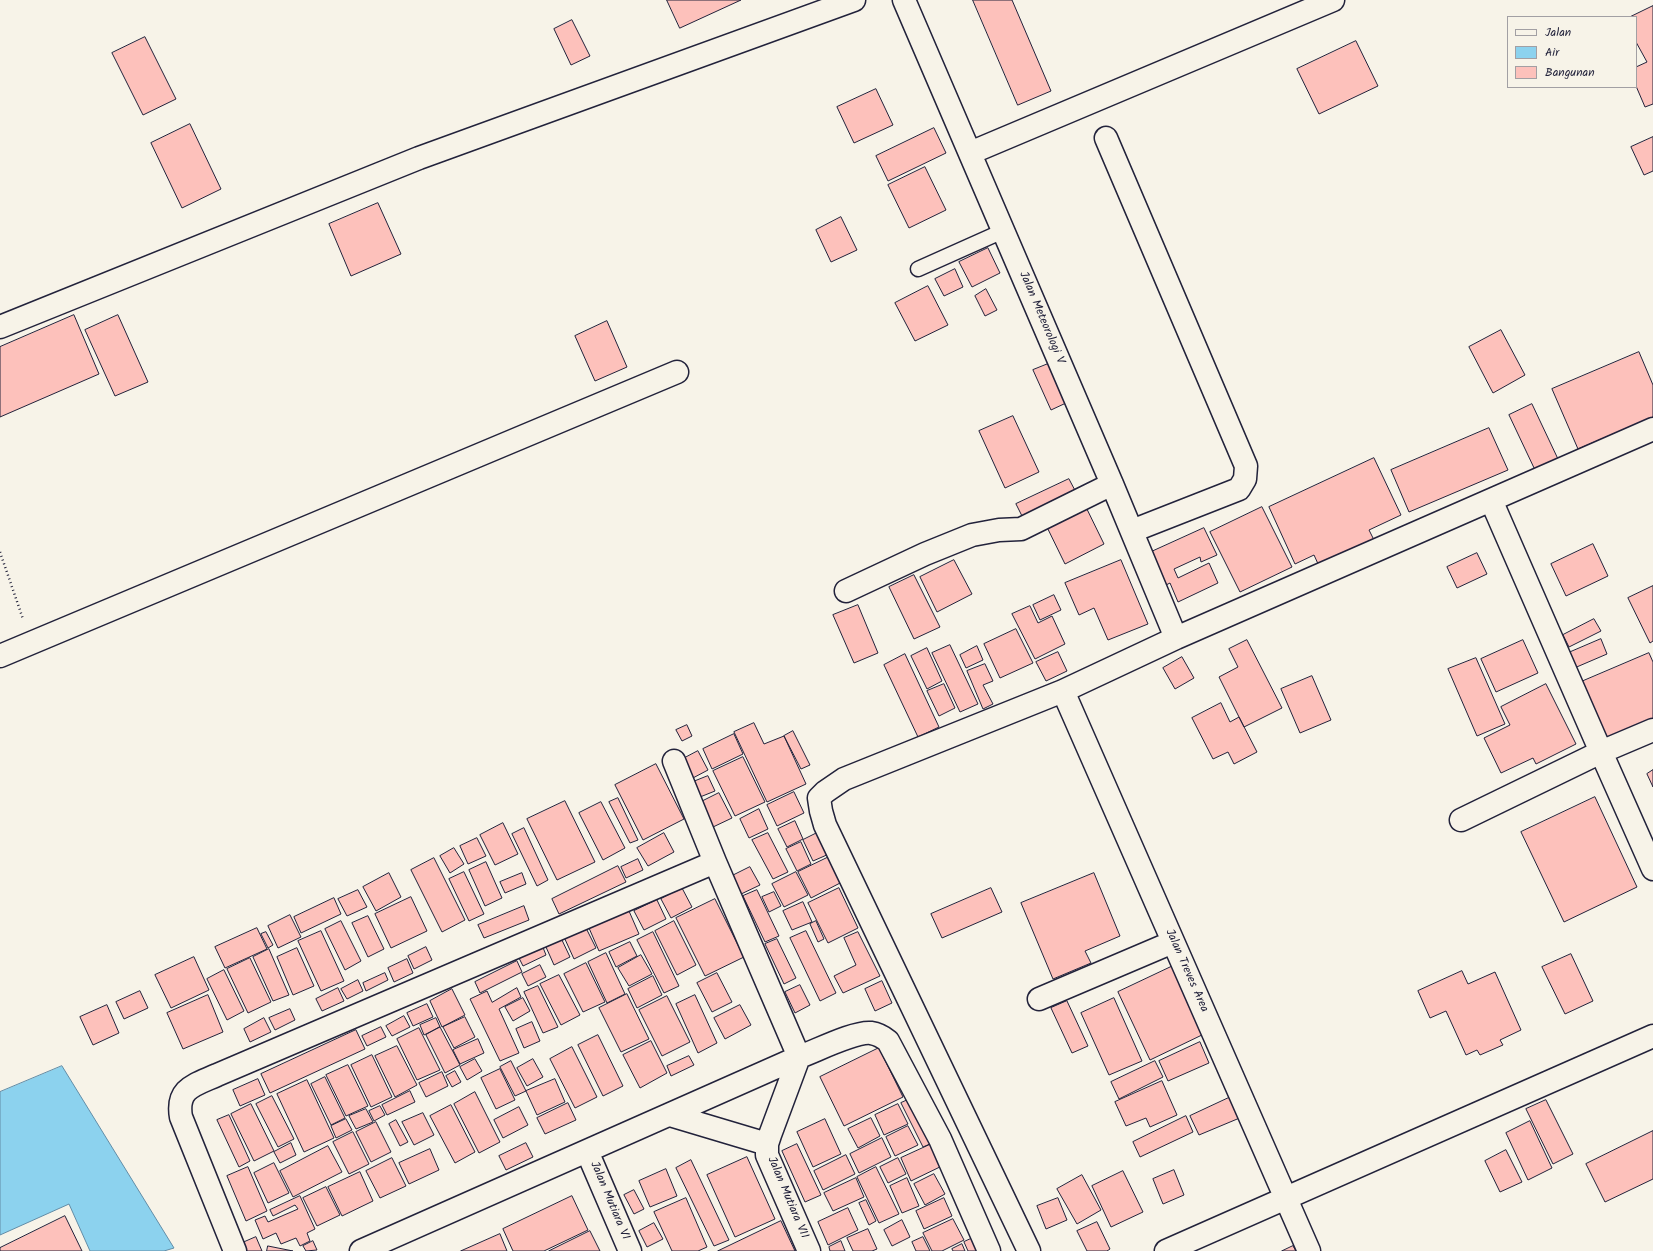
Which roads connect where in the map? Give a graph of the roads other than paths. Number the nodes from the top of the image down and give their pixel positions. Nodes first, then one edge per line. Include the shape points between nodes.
1 (854, 0) edge
2 (904, 0) edge
3 (1333, 0) edge
4 (1106, 138) dead end
5 (970, 153) junction
6 (1003, 231) junction
7 (918, 269) dead end
8 (0, 328) edge
9 (677, 372) dead end
10 (1653, 429) edge
11 (1112, 484) junction
12 (1491, 500) junction
13 (1132, 531) junction
14 (846, 591) dead end
15 (1176, 638) junction
16 (0, 656) edge
17 (1063, 691) junction
18 (1653, 730) edge
19 (1601, 752) junction
20 (674, 761) dead end
21 (1461, 820) dead end
22 (715, 862) junction
23 (1653, 869) edge
24 (1173, 942) junction
25 (1040, 999) dead end
26 (1653, 1036) edge
27 (799, 1057) junction
28 (670, 1115) junction
29 (767, 1144) junction
30 (587, 1151) junction
31 (1287, 1199) junction
32 (365, 1250) edge
33 (234, 1251) edge
34 (630, 1251) edge
35 (810, 1251) edge
36 (989, 1251) edge
37 (1029, 1251) edge
38 (1166, 1251) edge
39 (1309, 1251) edge

1 - 8 street via 419,158
2 - 5 street, Jalan Meteorologi V
3 - 5 street
4 - 13 street via 1246,466 1245,479 1239,489
5 - 6 street, Jalan Meteorologi V
6 - 7 lane
6 - 11 street, Jalan Meteorologi V
9 - 16 street
10 - 12 street
11 - 13 street, Jalan Meteorologi V
11 - 14 street via 1021,529 972,535
12 - 15 street
12 - 19 street
13 - 15 street, Jalan Meteorologi V
15 - 17 street
17 - 24 street, Jalan Treves Area
17 - 37 street via 844,779 819,798 820,812 825,825
18 - 19 street
19 - 21 street
19 - 23 street
20 - 22 street
22 - 27 street
22 - 33 street via 225,1072 185,1093 180,1100 181,1117
24 - 25 street
24 - 31 street, Jalan Treves Area
26 - 31 street
27 - 28 street
27 - 29 street, Jalan Mutiara VII
27 - 36 street via 854,1036 869,1033 877,1034 888,1041 940,1139
28 - 29 street, Jalan Mutiara VII
28 - 30 street
29 - 35 street, Jalan Mutiara VII via 767,1155
30 - 32 street
30 - 34 street, Jalan Mutiara VI
31 - 38 street
31 - 39 street, Jalan Treves Area

